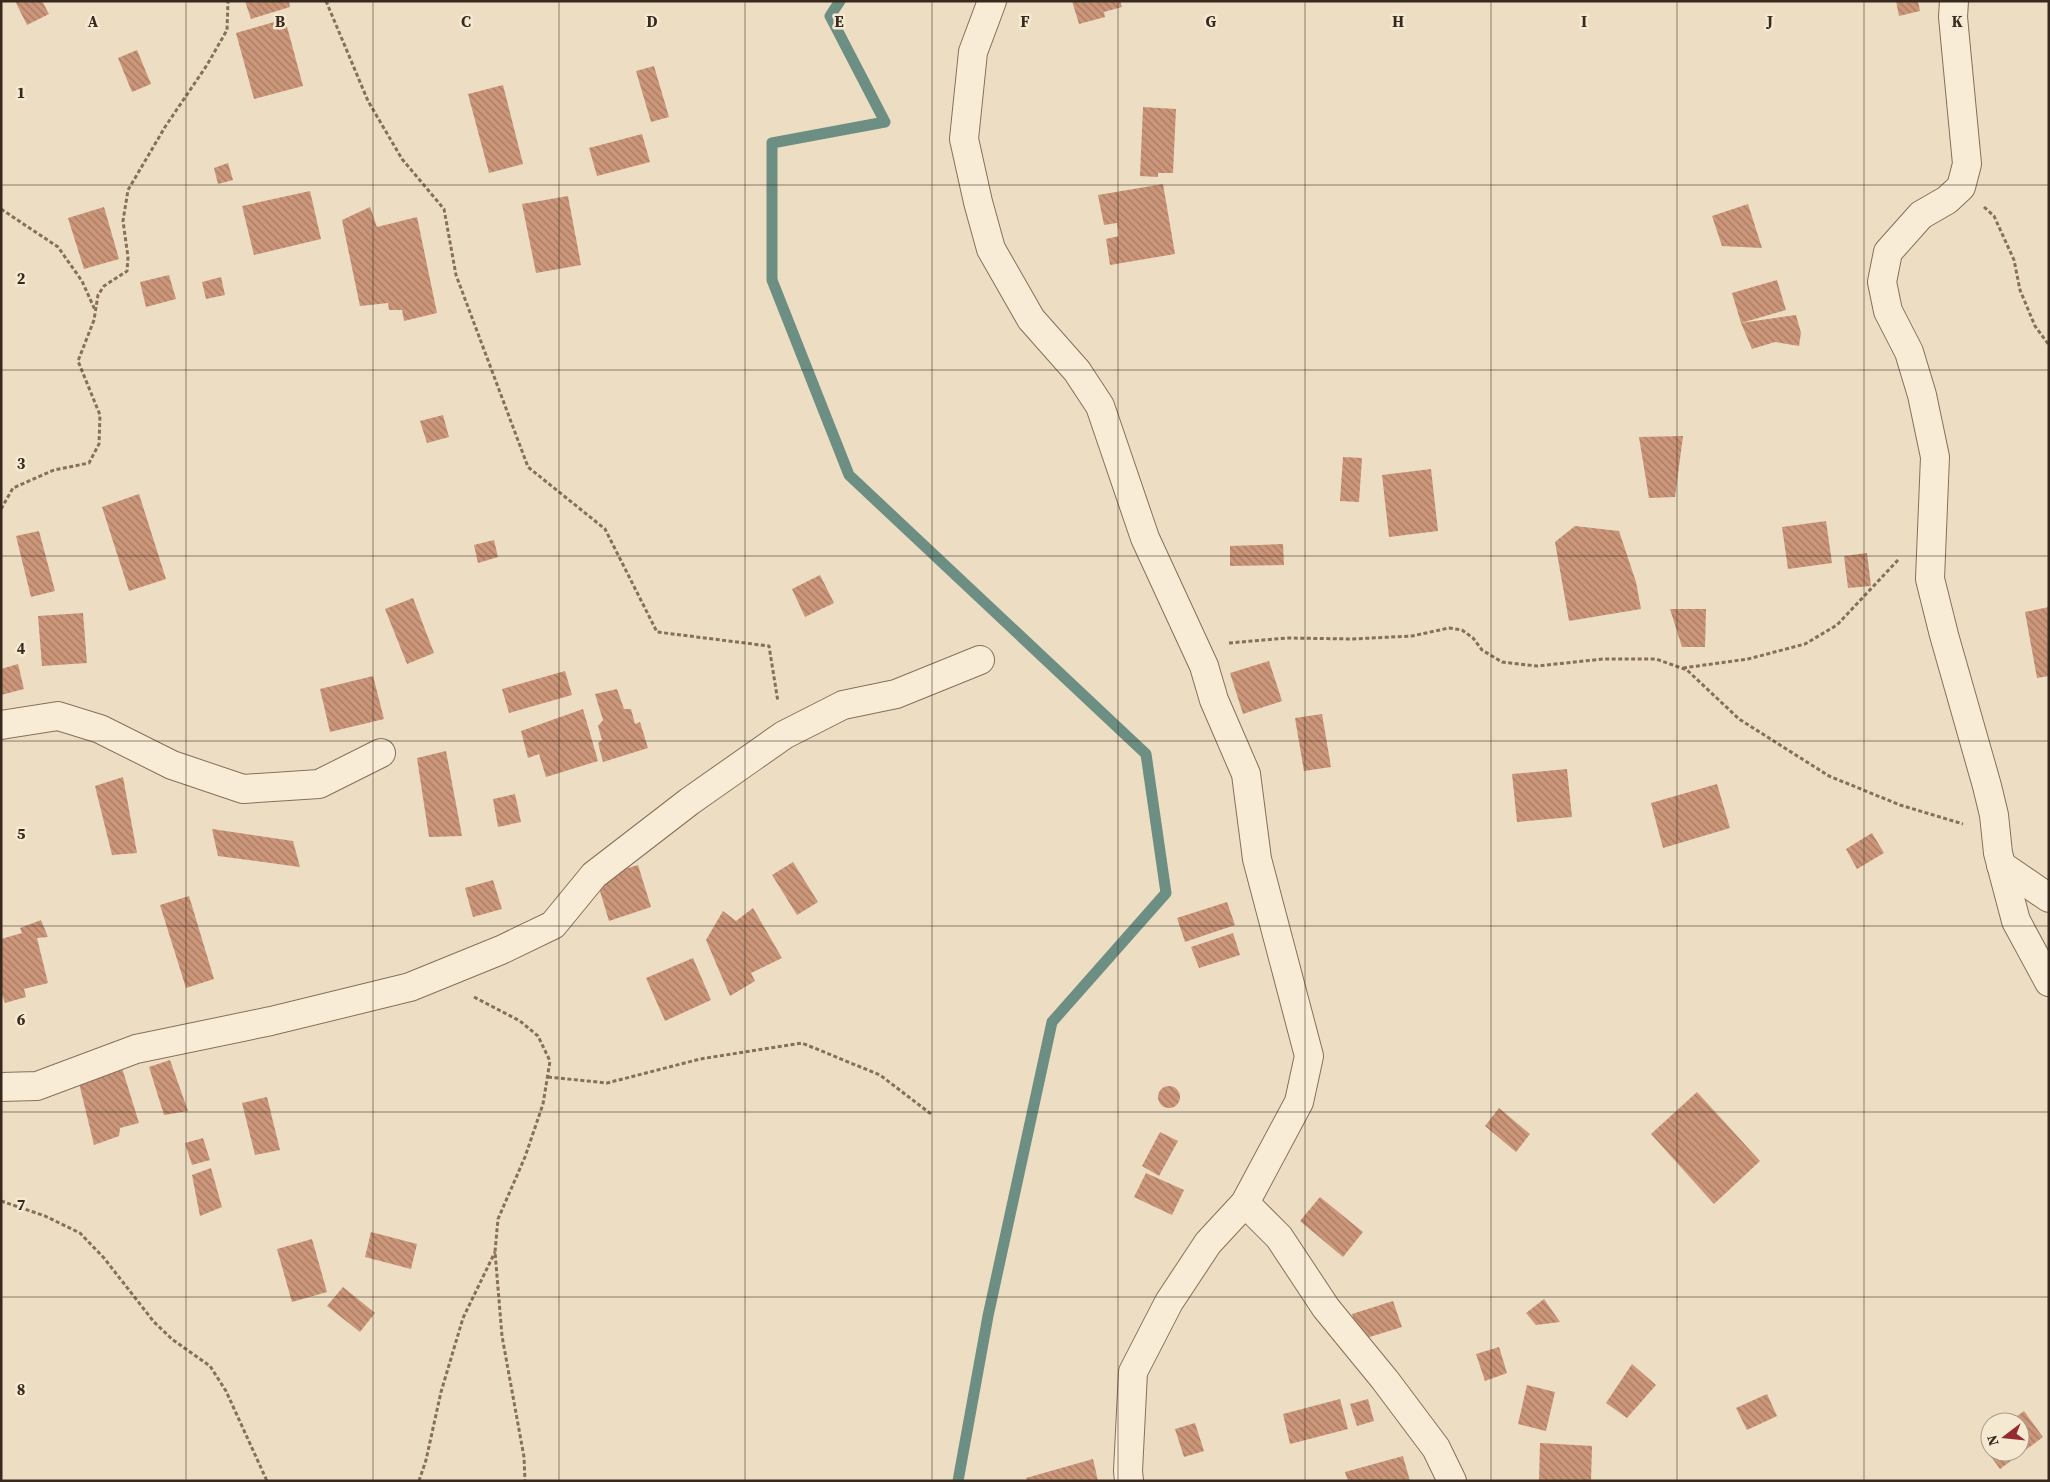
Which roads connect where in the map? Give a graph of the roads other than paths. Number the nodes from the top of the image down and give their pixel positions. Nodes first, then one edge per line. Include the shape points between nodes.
1 (992, 1) edge
2 (1954, 1) edge
3 (980, 660) dead end
4 (1, 725) edge
5 (381, 753) dead end
6 (2000, 859) junction
7 (2049, 898) edge
8 (2049, 982) edge
9 (1, 1086) edge
10 (1245, 1203) junction
11 (1129, 1481) edge
12 (1452, 1481) edge

1 - 10 street via 973,52 964,139 992,249 1031,319 1077,371 1100,406 1144,538 1204,666 1214,700 1246,774 1257,859 1309,1056 1299,1102
2 - 6 street via 1967,164 1961,187 1947,200 1920,215 1888,252 1882,282 1888,311 1909,352 1935,457 1930,579 1987,786
3 - 9 street via 896,694 843,705 784,735 594,874 553,925 501,950 410,988 136,1049 37,1086
4 - 5 street via 58,716 100,729 172,765 243,789 319,784
6 - 7 street
6 - 8 street via 2016,921
10 - 11 street via 1208,1243 1174,1294 1133,1372
10 - 12 street via 1279,1238 1326,1308 1430,1440

